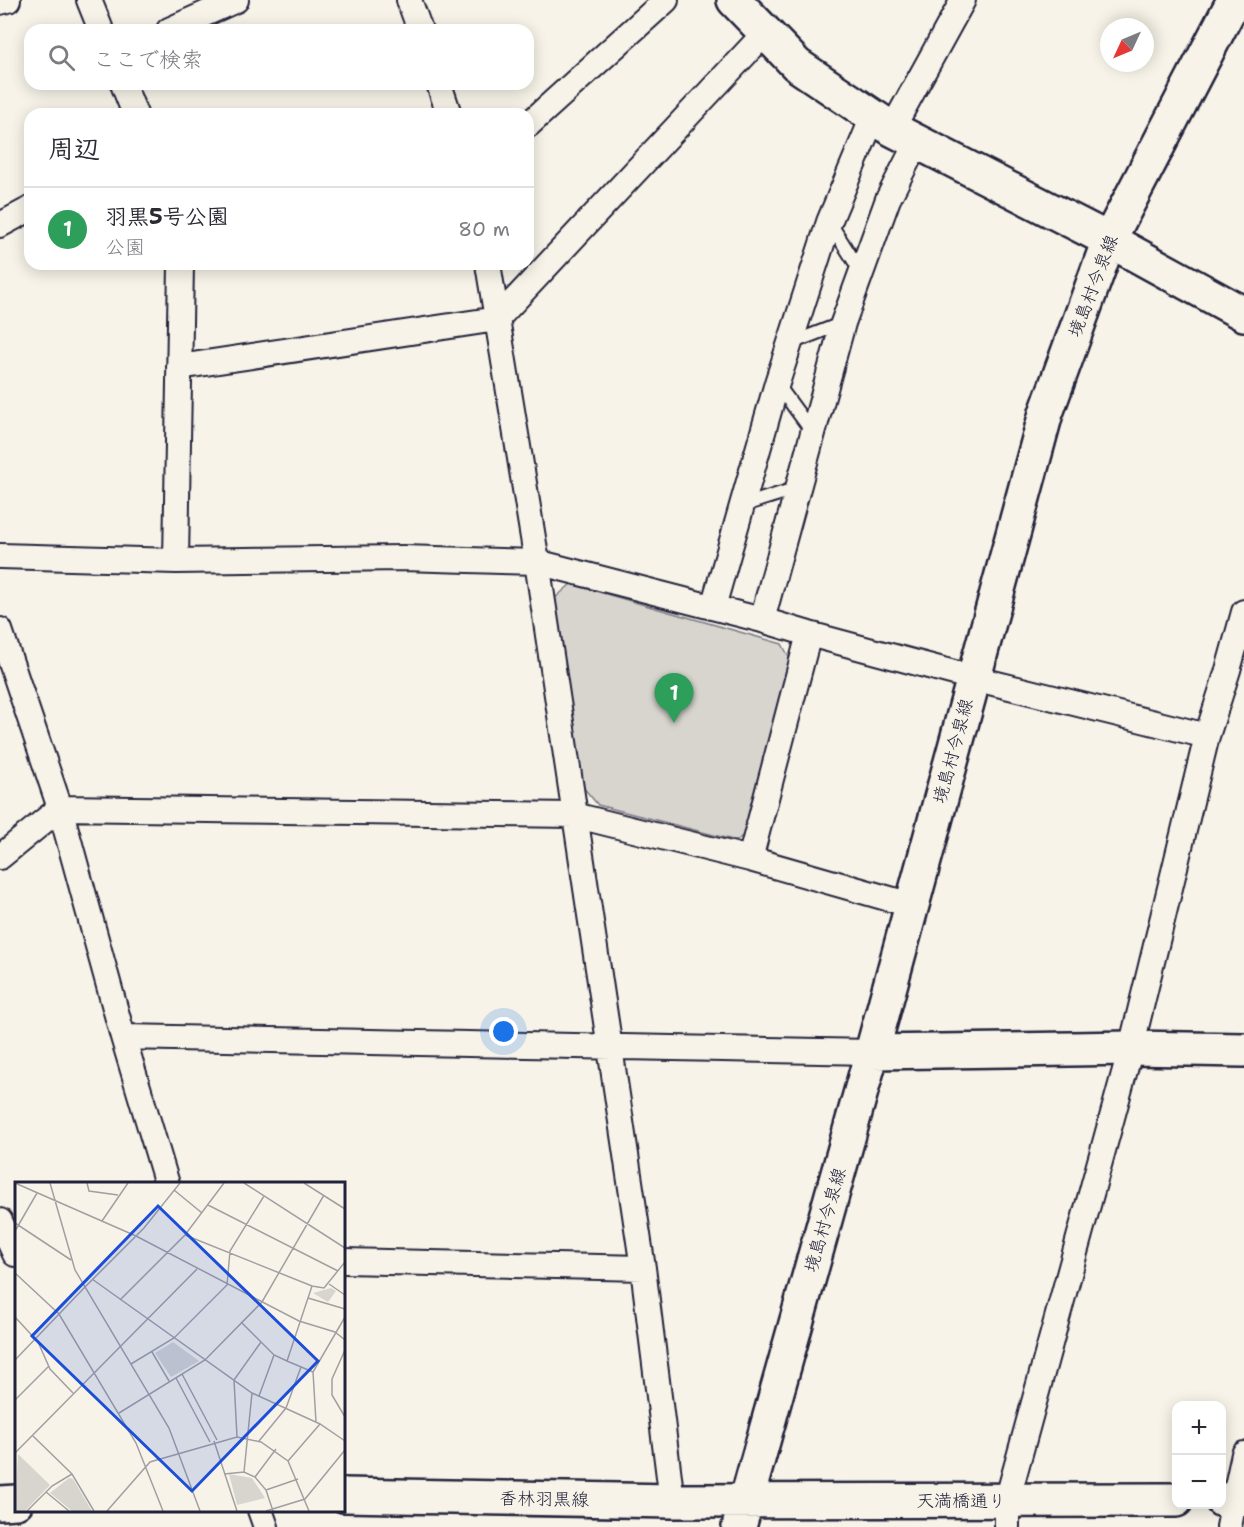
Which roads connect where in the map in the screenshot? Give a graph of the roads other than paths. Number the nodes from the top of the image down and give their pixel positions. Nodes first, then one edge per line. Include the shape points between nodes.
1 (8, 0) edge
2 (89, 0) edge
3 (236, 0) edge
4 (409, 0) edge
5 (666, 0) edge
6 (734, 0) edge
7 (963, 0) edge
8 (1234, 0) edge
9 (0, 2) edge
10 (99, 24) edge
11 (182, 24) edge
12 (418, 24) edge
13 (765, 33) junction
14 (125, 90) edge
15 (441, 90) edge
16 (133, 108) edge
17 (447, 108) edge
18 (534, 120) edge
19 (894, 130) junction
20 (24, 212) edge
21 (829, 222) junction
22 (0, 225) edge
23 (1109, 240) junction
24 (181, 270) edge
25 (489, 270) edge
26 (861, 273) junction
27 (1244, 314) edge
28 (497, 319) junction
29 (843, 323) junction
30 (789, 344) junction
31 (179, 367) junction
32 (777, 384) junction
33 (813, 433) junction
34 (798, 488) junction
35 (741, 506) junction
36 (0, 556) edge
37 (176, 561) junction
38 (537, 562) junction
39 (713, 607) junction
40 (1244, 612) edge
41 (762, 620) junction
42 (0, 630) edge
43 (809, 634) junction
44 (973, 678) junction
45 (1207, 736) junction
46 (60, 808) junction
47 (574, 815) junction
48 (0, 857) edge
49 (750, 859) junction
50 (911, 905) junction
51 (123, 1036) junction
52 (609, 1047) junction
53 (1131, 1048) junction
54 (1244, 1050) edge
55 (872, 1052) junction
56 (166, 1182) edge
57 (0, 1221) edge
58 (10, 1254) edge
59 (345, 1261) edge
60 (643, 1268) junction
61 (1244, 1454) edge
62 (345, 1495) edge
63 (1172, 1500) edge
64 (672, 1501) junction
65 (15, 1502) edge
66 (0, 1503) edge
67 (1232, 1506) edge
68 (261, 1512) edge
69 (742, 1514) edge
70 (1007, 1514) edge
71 (266, 1527) edge

1 - 9 street
2 - 10 street
3 - 11 street
4 - 12 street
5 - 18 street
6 - 13 main road
7 - 19 street
8 - 23 main road, 境島村今泉線
13 - 19 main road via 796,65
13 - 28 street
14 - 16 street
15 - 17 street
19 - 21 street
19 - 23 main road
19 - 26 street via 888,199
20 - 22 street
21 - 26 lane
21 - 30 street
23 - 27 main road
23 - 44 main road, 境島村今泉線 via 1046,413
24 - 31 street
25 - 28 street
26 - 29 street
28 - 31 street
28 - 38 street
29 - 30 lane
29 - 33 street
30 - 32 street
31 - 37 street
32 - 33 lane
32 - 35 street
33 - 34 street
34 - 35 lane
34 - 41 street
35 - 39 street
36 - 37 street
37 - 38 street via 404,558
38 - 39 street
38 - 47 street
39 - 41 street
40 - 45 street
41 - 43 street
42 - 46 street
43 - 44 street
43 - 49 street
44 - 45 street
44 - 50 main road, 境島村今泉線
45 - 53 street
46 - 47 street
46 - 48 street
46 - 51 street
47 - 49 street
47 - 52 street
49 - 50 street
50 - 55 main road, 境島村今泉線
51 - 52 street
51 - 56 street
52 - 55 street
52 - 60 street
53 - 54 main road
53 - 55 main road
53 - 70 street
55 - 69 main road, 境島村今泉線
57 - 58 street
59 - 60 street
60 - 64 street
61 - 67 street
62 - 64 main road, 香林羽黒線
63 - 70 main road, 天満橋通り
64 - 69 main road, 香林羽黒線
65 - 66 main road
68 - 71 street
69 - 70 main road, 天満橋通り

